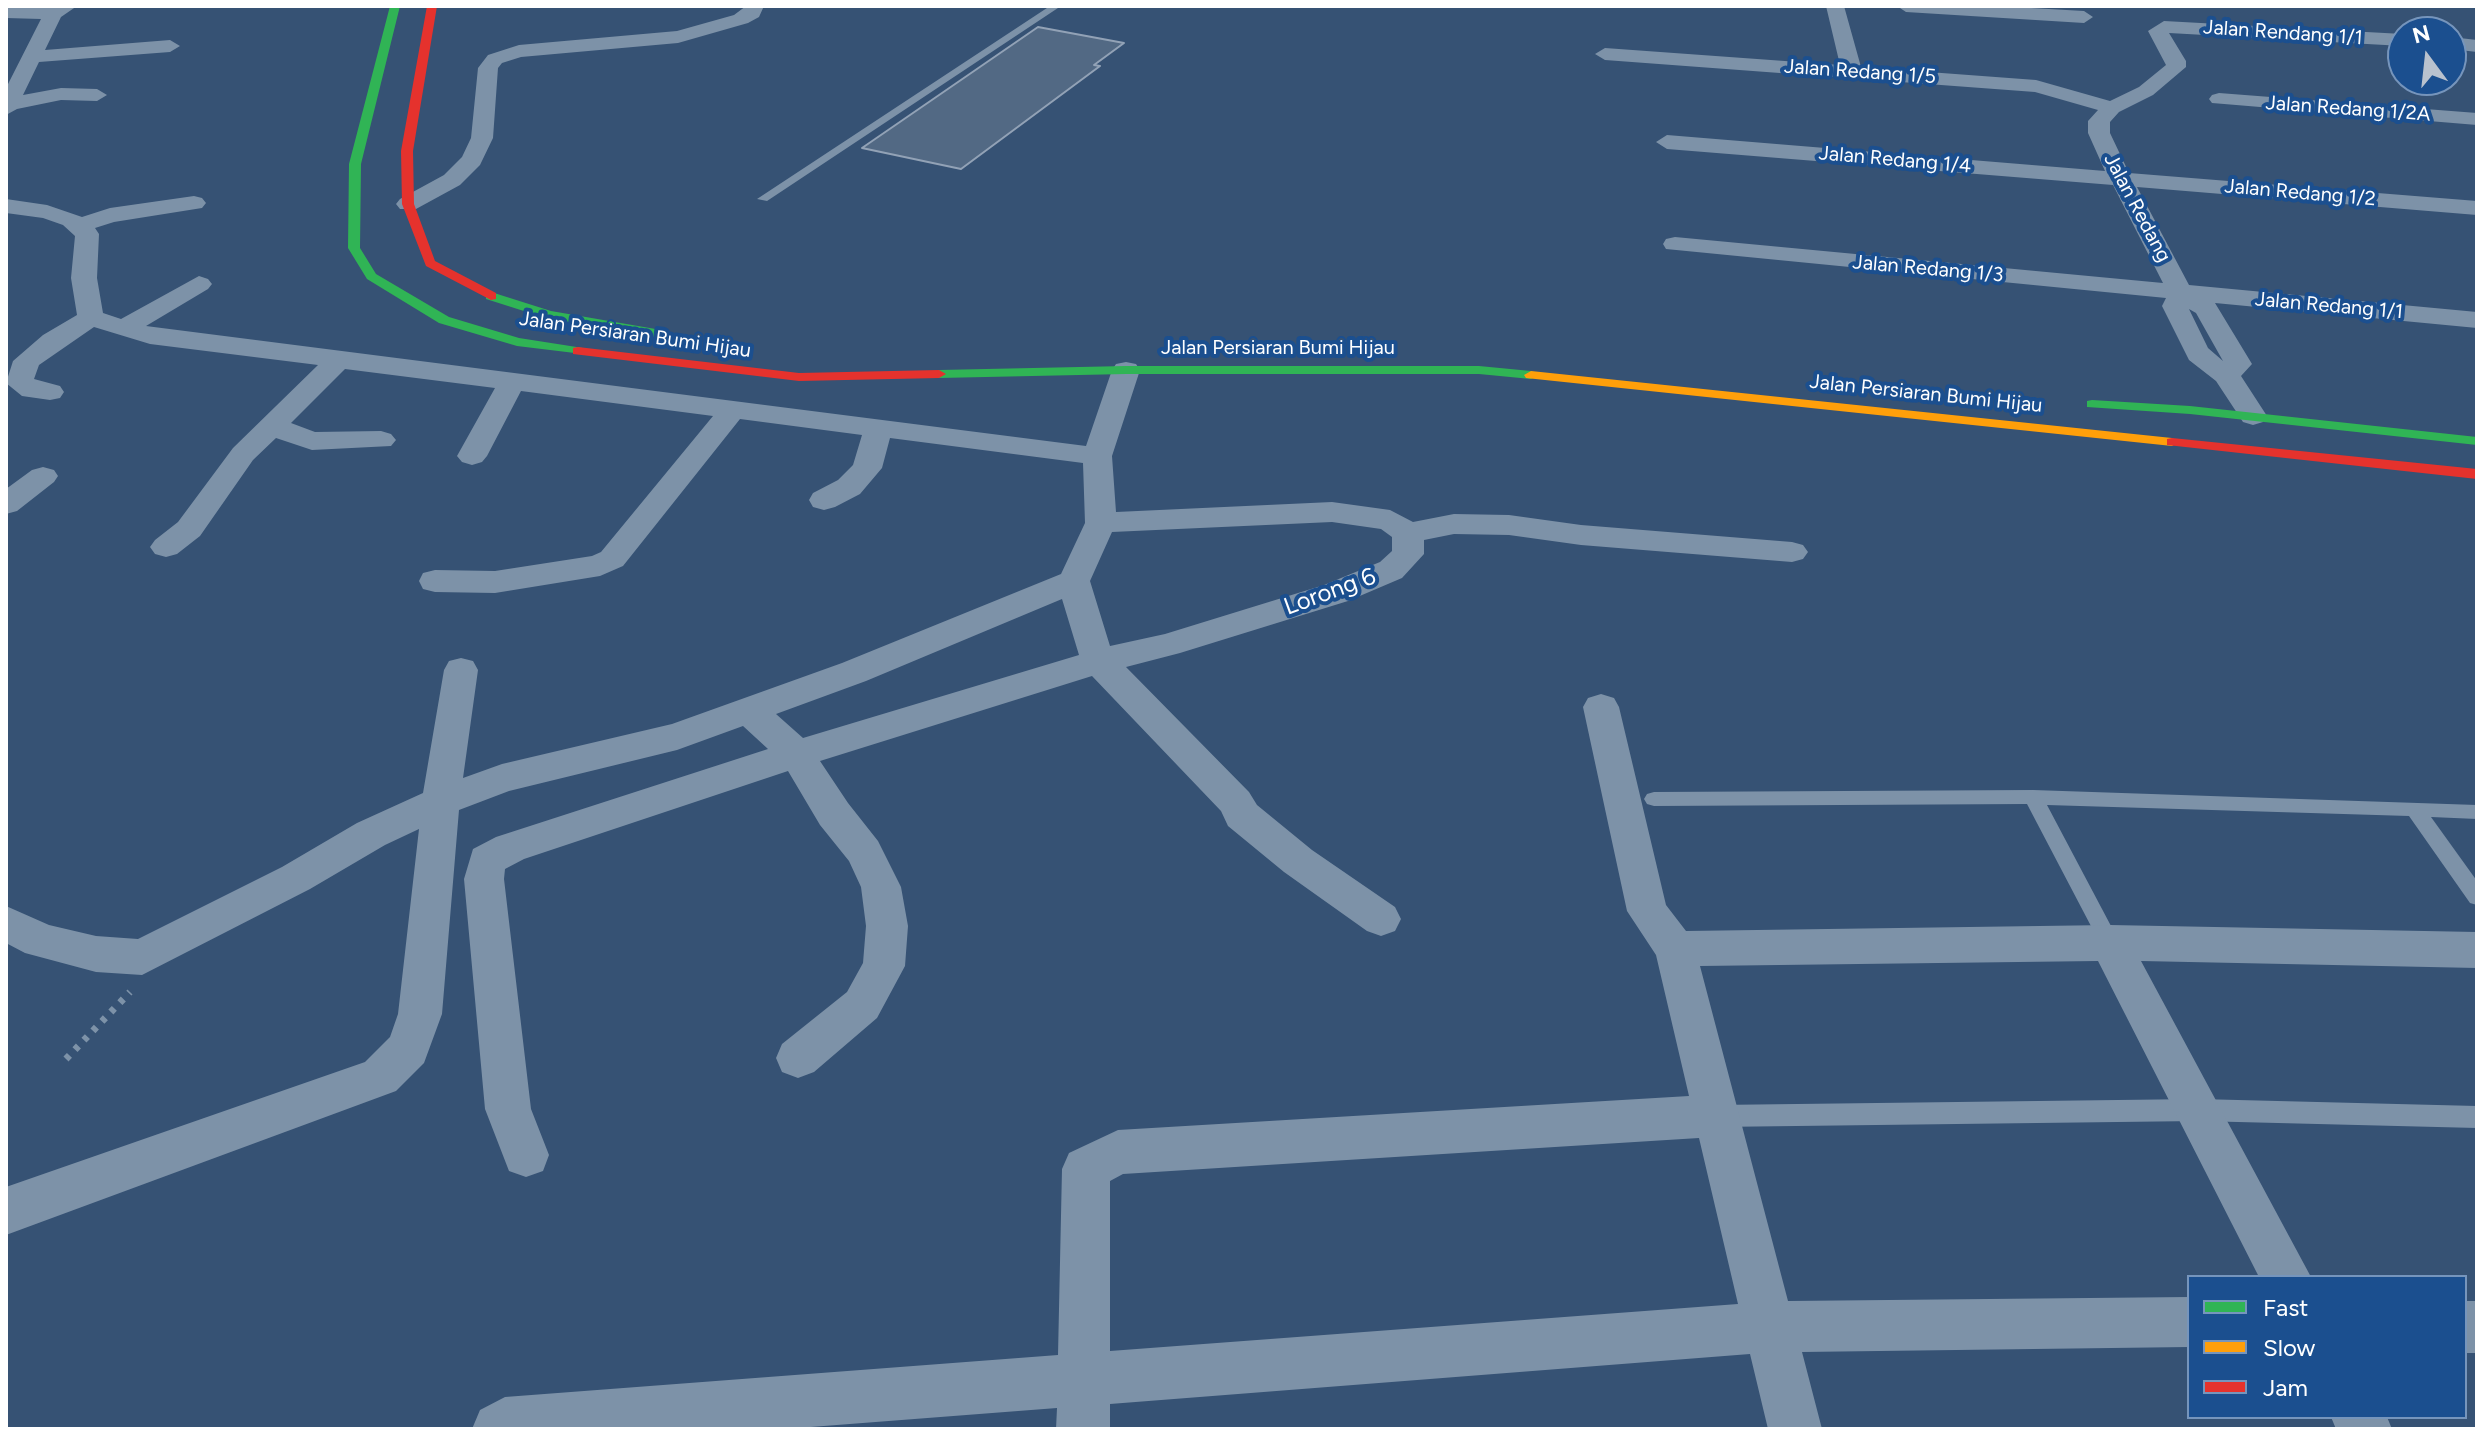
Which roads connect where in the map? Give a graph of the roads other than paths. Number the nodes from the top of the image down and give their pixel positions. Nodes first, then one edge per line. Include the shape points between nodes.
1 (395, 6) edge
2 (432, 6) edge
3 (755, 6) edge
4 (1028, 6) edge
5 (1056, 6) edge
6 (1835, 6) edge
7 (1906, 6) edge
8 (61, 10) edge
9 (6, 12) edge
10 (1039, 16) junction
11 (2084, 17) dead end
12 (2387, 39) edge
13 (170, 46) dead end
14 (1605, 54) dead end
15 (30, 57) junction
16 (1852, 72) junction
17 (97, 95) dead end
18 (9, 97) edge
19 (2219, 99) dead end
20 (2112, 108) junction
21 (2477, 119) edge
22 (1667, 142) dead end
23 (2123, 179) junction
24 (763, 199) dead end
25 (194, 203) dead end
26 (408, 204) junction
27 (6, 206) edge
28 (2477, 208) edge
29 (78, 226) junction
30 (1675, 244) dead end
31 (199, 284) dead end
32 (2181, 293) junction
33 (91, 318) junction
34 (2477, 320) edge
35 (122, 329) junction
36 (684, 336) dead end
37 (338, 361) junction
38 (1126, 370) junction
39 (512, 382) junction
40 (50, 392) dead end
41 (2067, 402) dead end
42 (731, 412) junction
43 (2253, 416) junction
44 (271, 426) junction
45 (878, 428) junction
46 (2125, 436) junction
47 (381, 440) dead end
48 (2477, 441) edge
49 (472, 456) dead end
50 (1097, 456) junction
51 (2456, 472) junction
52 (2477, 474) edge
53 (43, 476) dead end
54 (824, 500) dead end
55 (6, 504) edge
56 (1101, 523) junction
57 (1408, 533) junction
58 (166, 547) dead end
59 (1792, 552) dead end
60 (435, 581) dead end
61 (1074, 581) junction
62 (1099, 661) junction
63 (461, 670) dead end
64 (1601, 707) dead end
65 (748, 710) junction
66 (797, 754) junction
67 (2033, 797) junction
68 (1654, 799) dead end
69 (441, 802) junction
70 (2414, 809) junction
71 (2477, 812) edge
72 (2477, 897) edge
73 (1381, 919) dead end
74 (6, 923) edge
75 (2110, 943) junction
76 (1675, 949) junction
77 (2477, 950) edge
78 (798, 1058) dead end
79 (2198, 1110) junction
80 (1716, 1116) junction
81 (2477, 1117) edge
82 (526, 1155) dead end
83 (6, 1211) edge
84 (2285, 1275) edge
85 (2187, 1322) edge
86 (1770, 1327) junction
87 (1083, 1405) edge
88 (499, 1429) edge
89 (1795, 1429) edge

1 - 38 main road, Jalan Persiaran Bumi Hijau via 355,164 354,248 371,276 444,320 517,342 765,375
2 - 26 main road, Jalan Persiaran Bumi Hijau via 407,151
3 - 26 street via 741,19 678,37 519,51 495,59 488,68 482,138 472,160 452,180
4 - 10 lane
5 - 10 lane
6 - 16 street
7 - 11 street
8 - 9 street
8 - 15 street
10 - 24 lane
12 - 20 street, Jalan Rendang 1/1 via 2164,27 2158,31 2176,67 2146,91
13 - 15 street
14 - 16 street, Jalan Redang 1/5
15 - 18 street
16 - 20 street, Jalan Redang 1/5 via 2036,86
17 - 18 street
19 - 21 street, Jalan Redang 1/2A
20 - 23 street, Jalan Redang via 2099,121 2099,133
22 - 23 street, Jalan Redang 1/4
23 - 28 street, Jalan Redang 1/2
23 - 32 street, Jalan Redang
25 - 29 street via 110,215
26 - 36 main road, Jalan Persiaran Bumi Hijau via 430,263 480,292 549,315
27 - 29 street via 47,212
29 - 33 street via 87,234 84,278
30 - 32 street, Jalan Redang 1/3
31 - 35 street
32 - 34 street, Jalan Redang 1/1
32 - 43 street, Jalan Redang via 2175,306 2195,348 2226,375
33 - 35 street
33 - 40 street via 27,361 19,382
35 - 37 street
37 - 39 street
37 - 44 street
38 - 46 main road, Jalan Persiaran Bumi Hijau via 1479,370
38 - 50 street
39 - 42 street
39 - 49 street
41 - 43 main road, Jalan Persiaran Bumi Hijau
42 - 45 street
42 - 60 street via 612,559 495,582
43 - 46 main road via 2248,436
43 - 48 main road, Jalan Persiaran Bumi Hijau
43 - 51 main road via 2278,440
44 - 47 street via 312,441
44 - 58 street via 243,454 189,529
45 - 50 street
45 - 54 street via 867,468 849,487
46 - 51 main road, Jalan Persiaran Bumi Hijau
50 - 56 street
51 - 52 main road, Jalan Persiaran Bumi Hijau
53 - 55 street
56 - 57 street via 1332,512 1390,520
56 - 61 street
57 - 59 street via 1454,524 1509,525
57 - 62 street, Lorong 6 via 1408,554 1391,570 1336,593
61 - 62 street
61 - 65 street
62 - 66 street, Lorong 6
62 - 73 street via 1227,792 1242,815
63 - 69 street
64 - 76 street via 1647,911
65 - 66 street
65 - 69 street via 677,736 502,778
66 - 78 street via 864,852 881,887 887,926 884,966 862,1005
66 - 82 street, Lorong 6 via 487,860 484,879 508,1109
67 - 68 lane
67 - 70 lane
67 - 75 lane
69 - 74 street via 142,957 96,954 40,941
69 - 83 street via 420,1014 408,1049 380,1077
70 - 71 lane
70 - 72 lane
75 - 76 street
75 - 77 street
75 - 79 street
76 - 80 street
79 - 80 lane
79 - 81 lane
79 - 84 street
80 - 86 street
80 - 87 street via 1118,1152 1086,1169
85 - 86 street
86 - 87 street
86 - 89 street
87 - 88 street via 505,1424

